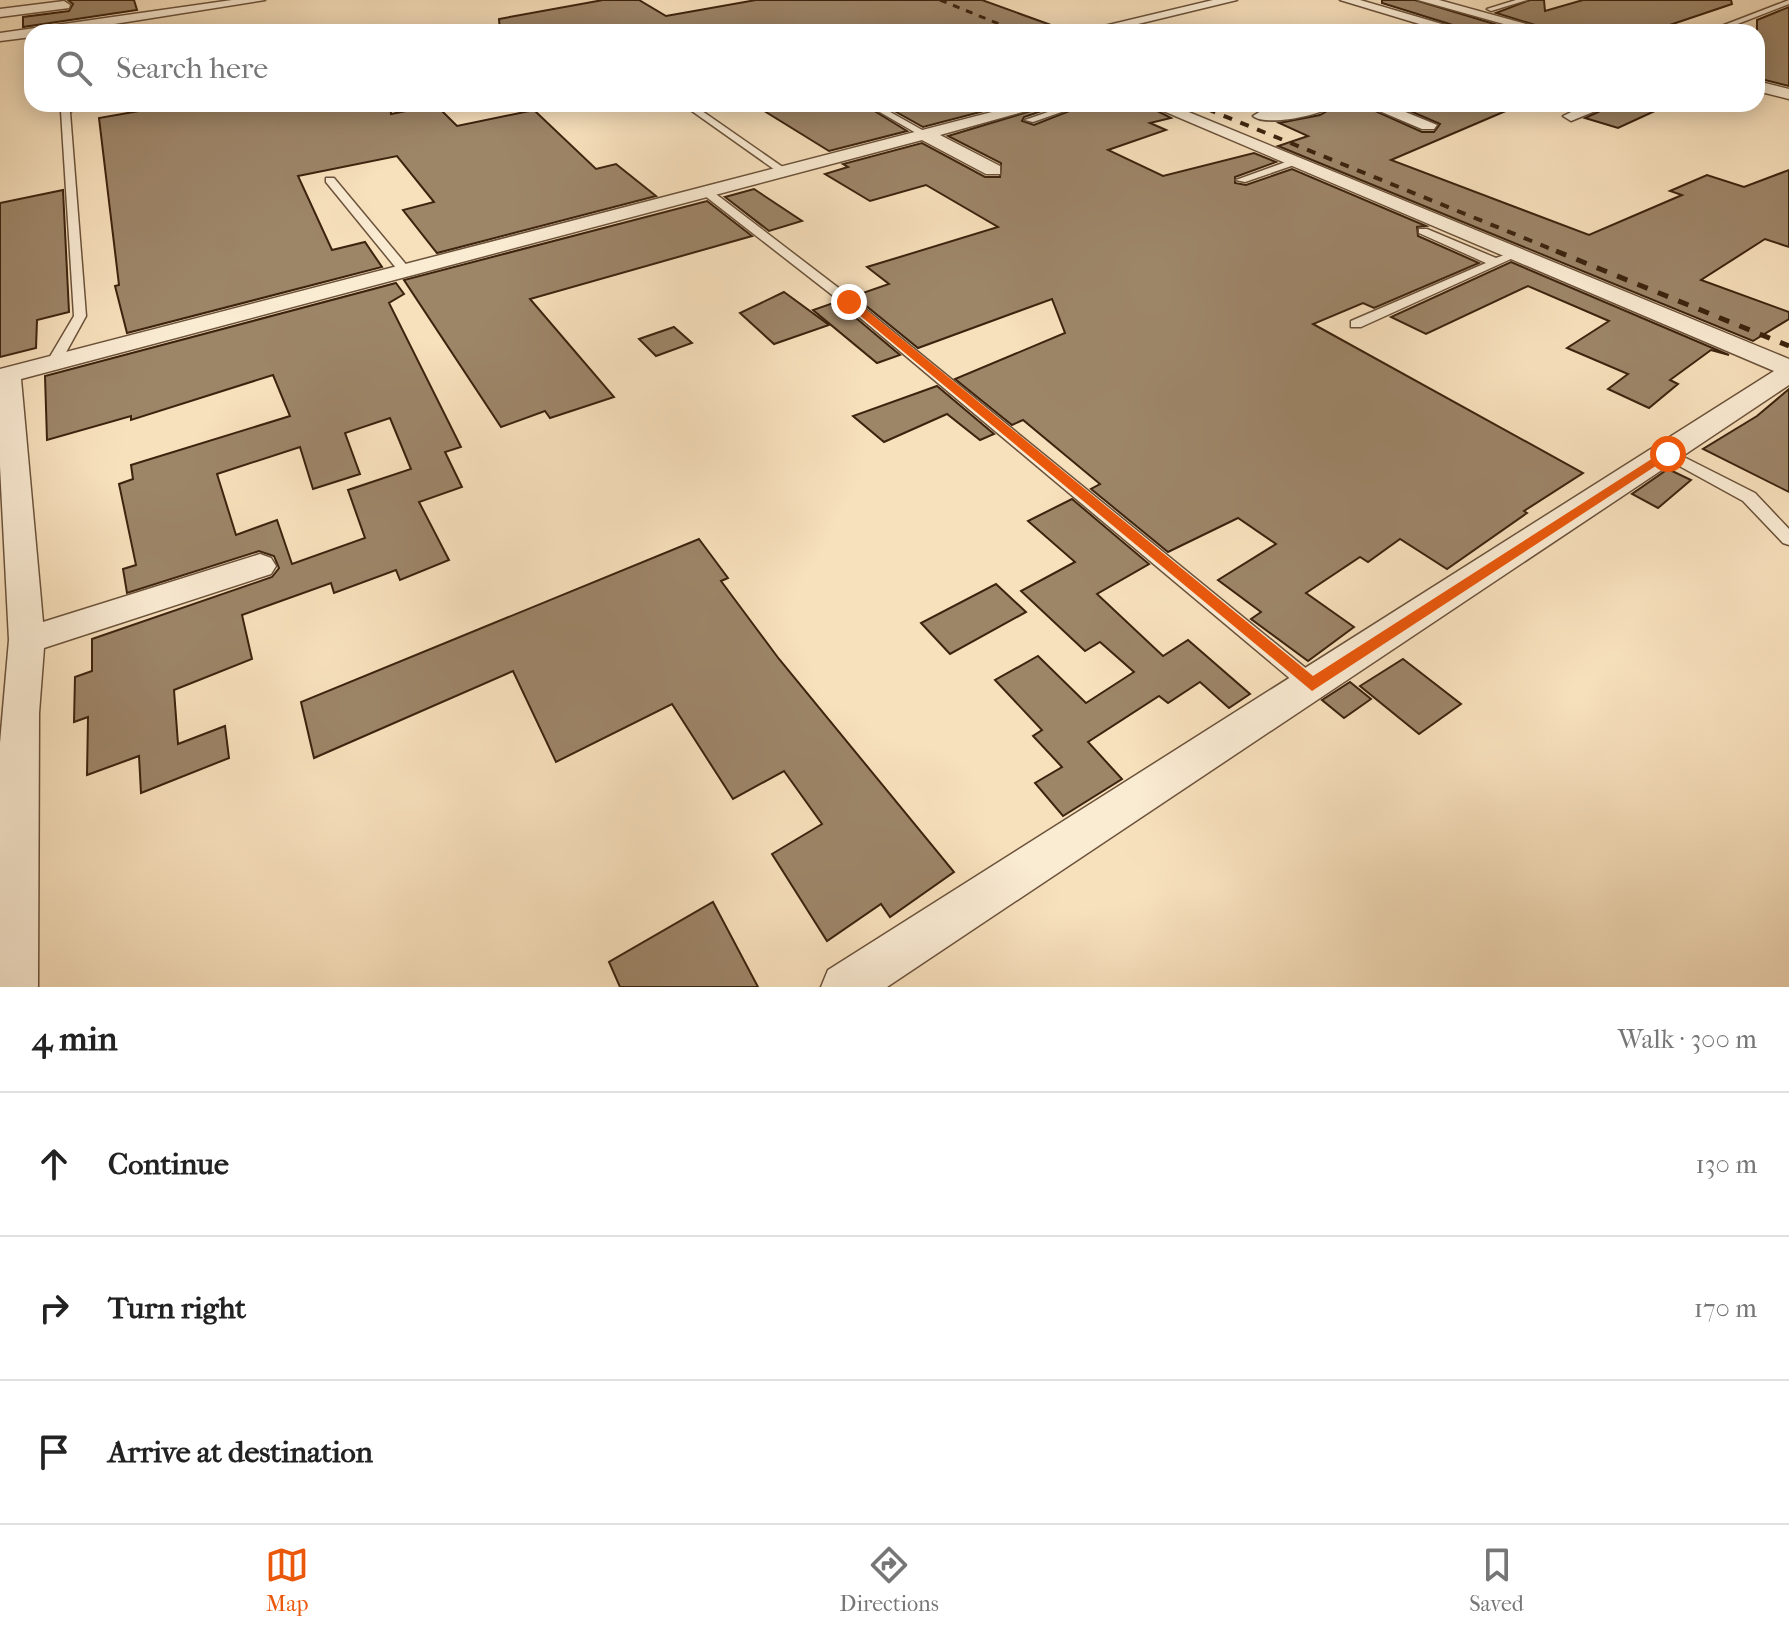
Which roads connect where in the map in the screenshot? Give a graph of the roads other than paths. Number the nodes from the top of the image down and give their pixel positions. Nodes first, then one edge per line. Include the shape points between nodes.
1 (259, 0) edge
2 (1231, 0) edge
3 (1346, 0) edge
4 (1424, 0) edge
5 (1524, 0) edge
6 (1789, 2) edge
7 (21, 5) edge
8 (64, 5) dead end
9 (1491, 9) dead end
10 (0, 13) edge
11 (87, 24) edge
12 (1122, 24) edge
13 (1433, 24) edge
14 (1517, 24) edge
15 (1731, 24) edge
16 (23, 33) joint
17 (0, 37) edge
18 (1765, 88) edge
19 (1789, 94) edge
20 (65, 112) edge
21 (698, 112) edge
22 (884, 112) edge
23 (1037, 112) edge
24 (1174, 112) edge
25 (1300, 112) edge
26 (1393, 112) edge
27 (1582, 112) edge
28 (1261, 116) dead end
29 (1571, 116) dead end
30 (1428, 125) dead end
31 (926, 135) junction
32 (1294, 162) junction
33 (782, 170) junction
34 (993, 170) dead end
35 (330, 180) dead end
36 (1241, 180) dead end
37 (704, 190) junction
38 (1423, 231) dead end
39 (1518, 253) junction
40 (1495, 262) junction
41 (405, 271) junction
42 (1356, 324) dead end
43 (52, 365) junction
44 (4, 376) edge
45 (1786, 377) edge
46 (1668, 454) junction
47 (1789, 539) edge
48 (260, 566) dead end
49 (27, 640) junction
50 (1312, 685) junction
51 (10, 717) edge
52 (14, 987) edge
53 (845, 987) edge

1 - 11 street
2 - 12 street
3 - 13 street
4 - 14 street
5 - 9 lane
6 - 15 lane
7 - 8 street
7 - 10 street
7 - 16 street
16 - 17 street
18 - 19 street
20 - 43 lane via 80,316
21 - 33 lane
22 - 31 lane
23 - 31 street
24 - 32 street
25 - 28 street
26 - 30 street
27 - 29 street
31 - 33 street
31 - 34 street
32 - 36 lane
32 - 39 street
33 - 37 street
35 - 41 lane
37 - 41 street
37 - 50 lane via 849,302
38 - 40 lane
39 - 40 lane
39 - 45 street
40 - 42 lane
41 - 43 street
43 - 44 street
44 - 49 street
45 - 46 street
46 - 47 lane via 1749,497
46 - 50 street
48 - 49 street
49 - 51 street
50 - 53 street
51 - 52 street

